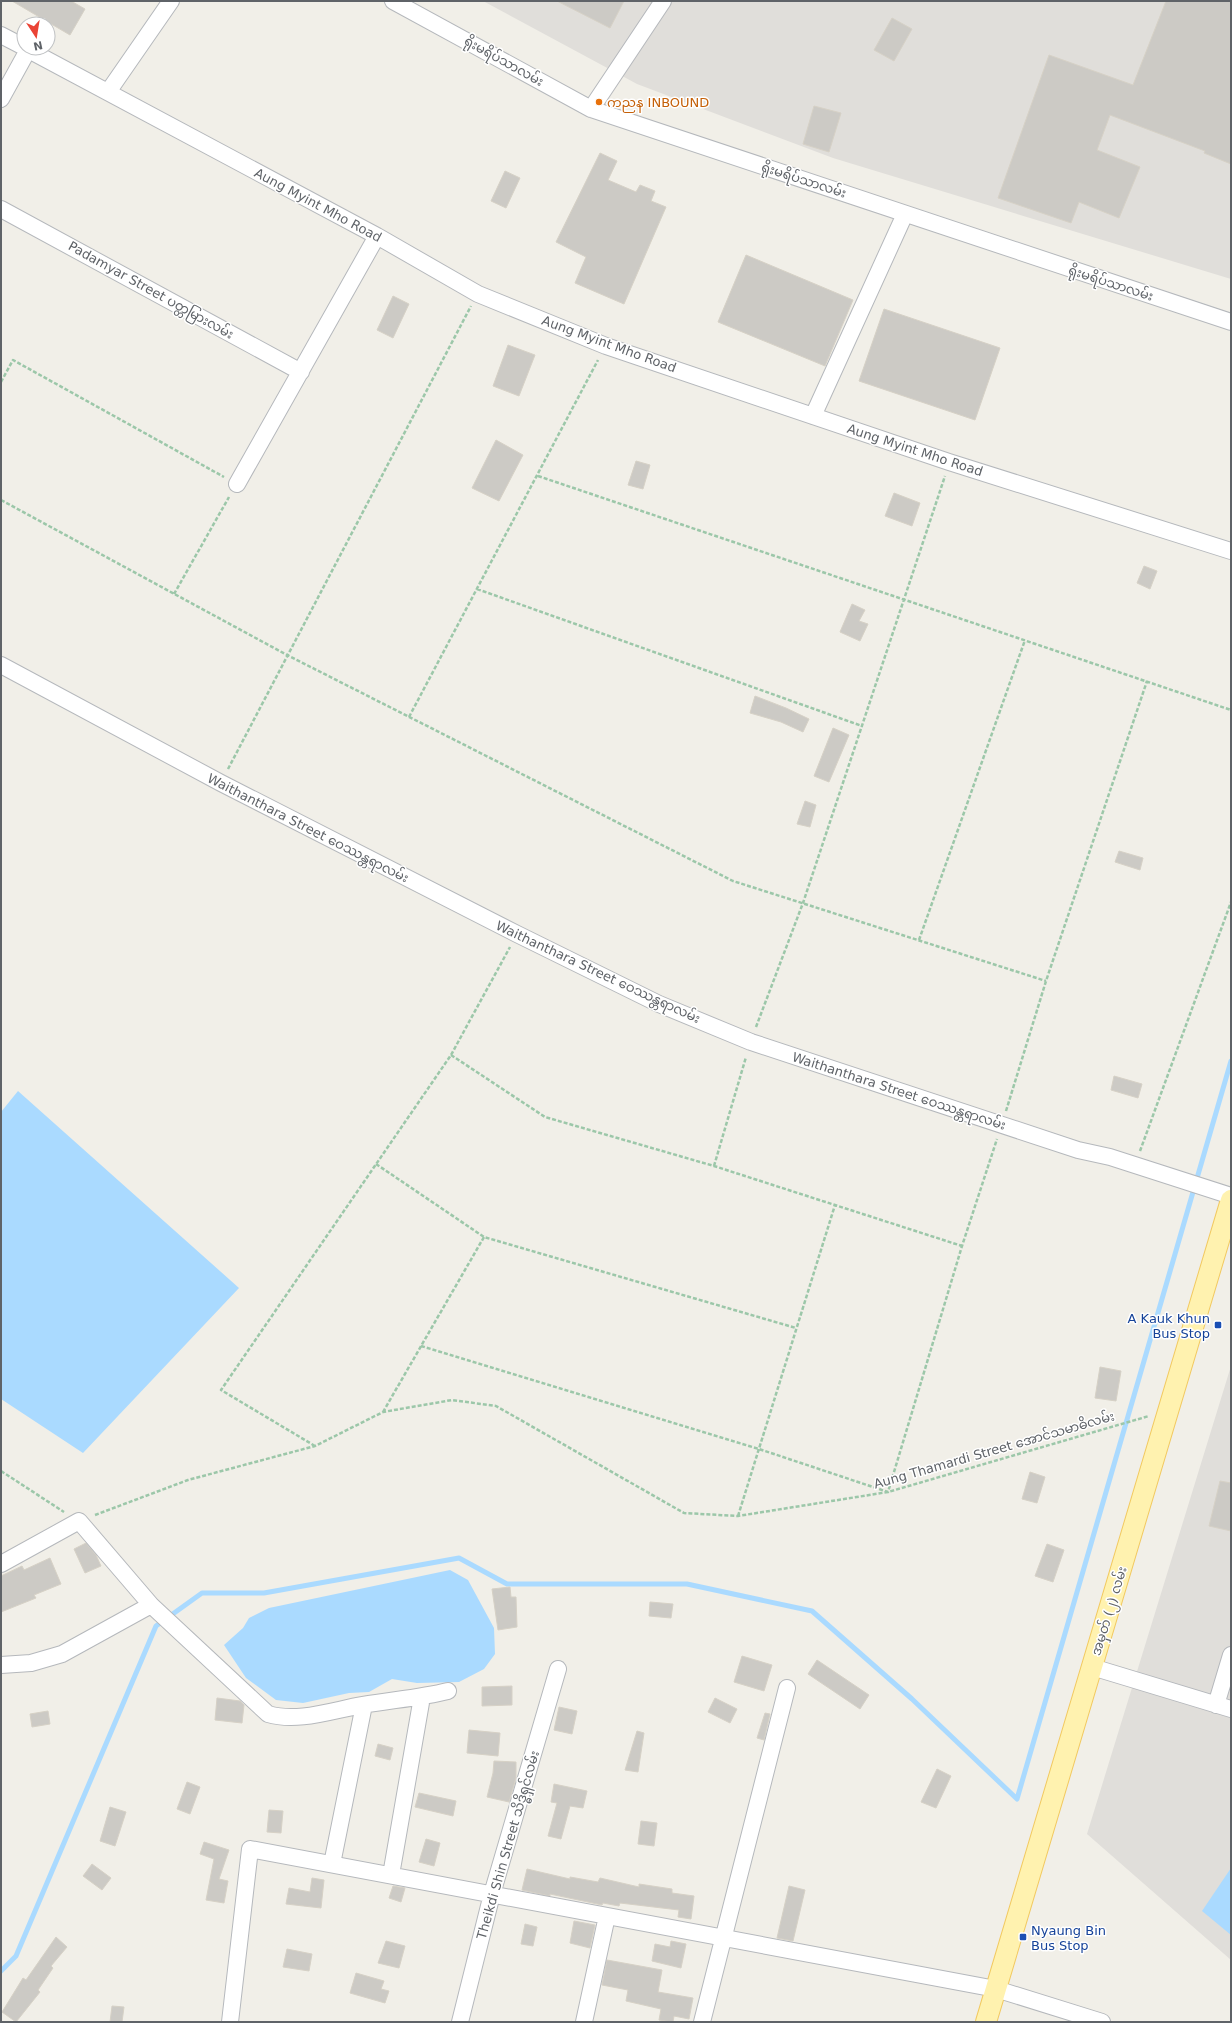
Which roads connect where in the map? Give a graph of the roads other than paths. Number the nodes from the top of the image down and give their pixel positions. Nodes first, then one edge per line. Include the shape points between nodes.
1 (171, 1) edge
2 (393, 1) edge
3 (663, 1) edge
4 (1, 35) edge
5 (16, 43) edge
6 (22, 56) edge
7 (41, 56) edge
8 (108, 92) junction
9 (1, 99) edge
10 (591, 109) junction
11 (1, 209) edge
12 (905, 214) junction
13 (377, 236) junction
14 (1231, 322) edge
15 (301, 372) junction
16 (813, 416) junction
17 (237, 484) road end
18 (1231, 551) edge
19 (1, 665) edge
20 (1231, 1196) edge
21 (1231, 1200) edge
22 (1, 1564) edge
23 (151, 1605) junction
24 (1231, 1655) edge
25 (1, 1665) edge
26 (1092, 1667) junction
27 (558, 1669) dead end
28 (787, 1688) dead end
29 (448, 1691) dead end
30 (422, 1697) junction
31 (364, 1705) junction
32 (1224, 1707) edge
33 (332, 1864) junction
34 (391, 1876) junction
35 (492, 1894) junction
36 (607, 1916) junction
37 (724, 1938) junction
38 (996, 1989) junction
39 (230, 2022) edge
40 (460, 2022) edge
41 (584, 2022) edge
42 (702, 2022) edge
43 (986, 2022) edge
44 (1102, 2022) edge

1 - 8 street
2 - 10 street, ရိုးမရိပ်သာလမ်း
3 - 10 street
4 - 5 street, Aung Myint Mho Road
6 - 9 street
7 - 8 street, Aung Myint Mho Road
8 - 13 street, Aung Myint Mho Road
10 - 12 street, ရိုးမရိပ်သာလမ်း
11 - 15 street, Padamyar Street ပတ္တမြားလမ်း
12 - 14 street, ရိုးမရိပ်သာလမ်း
12 - 16 street
13 - 15 street
13 - 16 street, Aung Myint Mho Road via 478,294 606,346
15 - 17 street
16 - 18 street, Aung Myint Mho Road
19 - 20 street, Waithanthara Street ဝေဿန္တရာလမ်း via 221,784 659,1004 751,1042 1078,1150 1110,1157
21 - 26 main road, အမှတ် (၂) လမ်း
22 - 23 street via 79,1521
23 - 25 street via 62,1654 30,1663
23 - 31 street via 268,1714 296,1717
24 - 32 street
26 - 32 street
26 - 38 main road, အမှတ် (၂) လမ်း
27 - 35 street, Theikdi Shin Street သိဒ္ဓိရှင်လမ်း
28 - 37 street
29 - 30 street
30 - 31 street
30 - 34 street
31 - 33 street
33 - 34 street
33 - 39 street via 250,1849
34 - 35 street
35 - 36 street
35 - 40 street, Theikdi Shin Street သိဒ္ဓိရှင်လမ်း
36 - 37 street
36 - 41 street
37 - 38 street
37 - 42 street
38 - 43 main road, အမှတ် (၂) လမ်း
38 - 44 street

